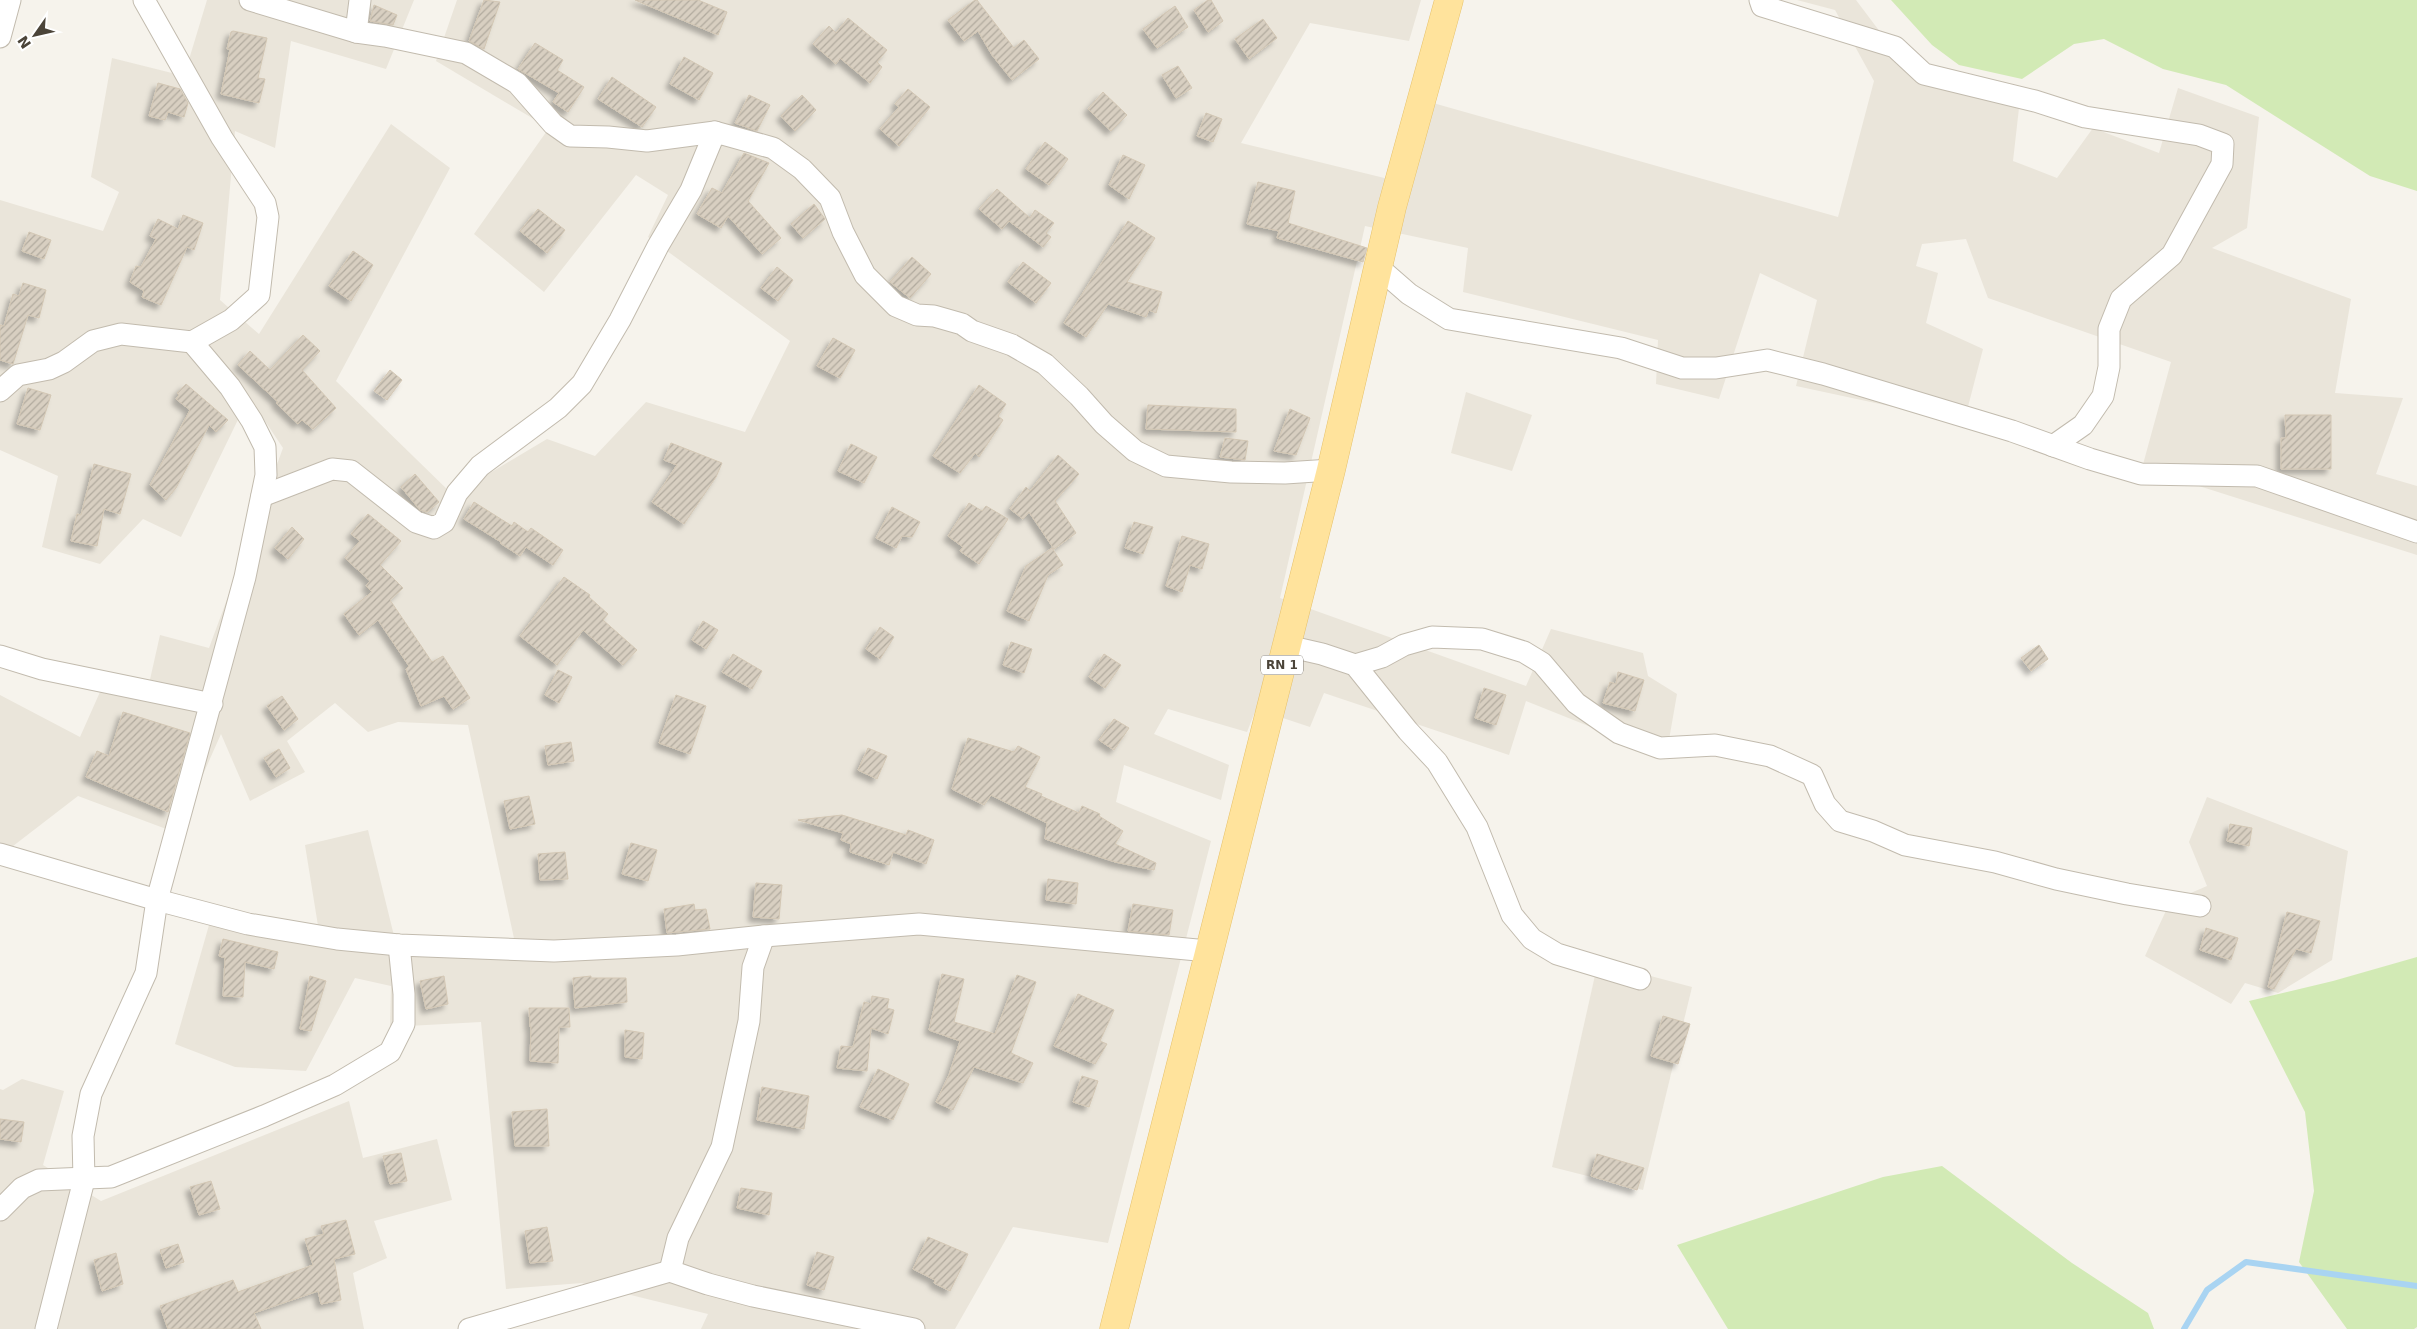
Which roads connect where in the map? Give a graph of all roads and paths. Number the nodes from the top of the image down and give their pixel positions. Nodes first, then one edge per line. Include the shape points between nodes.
1 (10, 0) edge
2 (144, 0) edge
3 (250, 0) edge
4 (360, 0) edge
5 (1449, 0) edge
6 (1760, 0) edge
7 (356, 32) junction
8 (0, 38) edge
9 (715, 132) junction
10 (1378, 267) junction
11 (192, 342) junction
12 (0, 391) edge
13 (2053, 446) junction
14 (1331, 470) junction
15 (262, 496) junction
16 (2417, 532) edge
17 (1287, 646) junction
18 (0, 656) edge
19 (1355, 665) junction
20 (212, 704) junction
21 (0, 854) edge
22 (157, 900) junction
23 (2200, 906) dead end
24 (764, 936) junction
25 (399, 945) junction
26 (1208, 951) junction
27 (1640, 979) dead end
28 (84, 1180) junction
29 (0, 1210) edge
30 (670, 1271) junction
31 (46, 1329) edge
32 (469, 1329) edge
33 (914, 1329) edge
34 (1114, 1329) edge

1 - 8 street
2 - 11 street via 222,138 265,203 268,217 259,295 231,320
3 - 7 street
4 - 7 street
5 - 10 main road, RN 1
6 - 13 street via 1762,6 1895,47 1924,74 2034,100 2085,117 2200,135 2223,144 2222,164 2172,255 2120,299 2109,329 2109,367 2103,396 2083,425
7 - 9 street via 466,53 517,83 553,124 570,136 646,141
9 - 14 street via 773,148 802,169 830,198 864,275 896,306 917,315 962,324 1037,359 1135,451 1166,466 1231,472
9 - 15 street via 691,190 582,384 558,408 480,466 457,493 444,522 434,528 416,522 351,471 332,469
10 - 13 street via 1409,294 1450,319 1621,348 1682,368 1716,368 1767,360 1824,374
10 - 14 main road, RN 1
11 - 12 street via 121,334 93,341 49,369 18,375
11 - 15 street via 230,387 265,447 266,475
13 - 16 street via 2141,474 2257,476
14 - 17 main road, RN 1
15 - 20 street via 246,578
17 - 19 street
17 - 26 main road, RN 1
18 - 20 street via 42,669
19 - 23 street via 1432,637 1482,639 1524,652 1542,663 1576,703 1620,734 1660,748 1715,745 1770,756 1812,775 1825,804 1840,821 1905,845 1996,862 2127,894
19 - 27 street via 1437,762 1477,827 1512,915 1532,939 1557,954
20 - 22 street
21 - 22 street
22 - 25 street via 248,924 337,939
22 - 28 street via 146,973 91,1094 83,1136
24 - 25 street via 554,952
24 - 26 street via 919,924
24 - 30 street via 754,967 749,1021 722,1147 678,1238
25 - 28 street via 404,1024 390,1052 335,1085 264,1116 111,1177
26 - 34 main road, RN 1
28 - 29 street via 40,1180 22,1188
28 - 31 street
30 - 32 street
30 - 33 street via 753,1296

